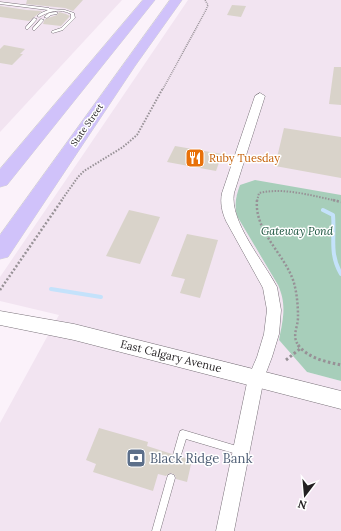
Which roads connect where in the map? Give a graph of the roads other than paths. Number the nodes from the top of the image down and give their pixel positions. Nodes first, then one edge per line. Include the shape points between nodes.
1 (150, 0) edge
2 (176, 0) edge
3 (0, 3) edge
4 (55, 10) junction
5 (73, 15) junction
6 (41, 18) junction
7 (53, 32) dead end
8 (260, 96) dead end
9 (0, 181) edge
10 (0, 251) edge
11 (0, 318) edge
12 (256, 378) junction
13 (341, 400) edge
14 (241, 451) junction
15 (177, 455) dead end
16 (171, 478) dead end
17 (156, 531) edge
18 (225, 531) edge

1 - 9 highway
2 - 10 highway, State Street
3 - 4 lane
4 - 5 lane
4 - 6 lane via 46,11
5 - 6 lane via 54,13
5 - 7 lane via 62,29
6 - 6 lane via 30,28
8 - 12 street via 228,192 227,203 230,217 273,297 274,315 267,354
11 - 12 street, East Calgary Avenue via 74,332
12 - 13 street, East Calgary Avenue
12 - 14 street
14 - 15 lane via 184,434
14 - 18 street
16 - 17 lane

